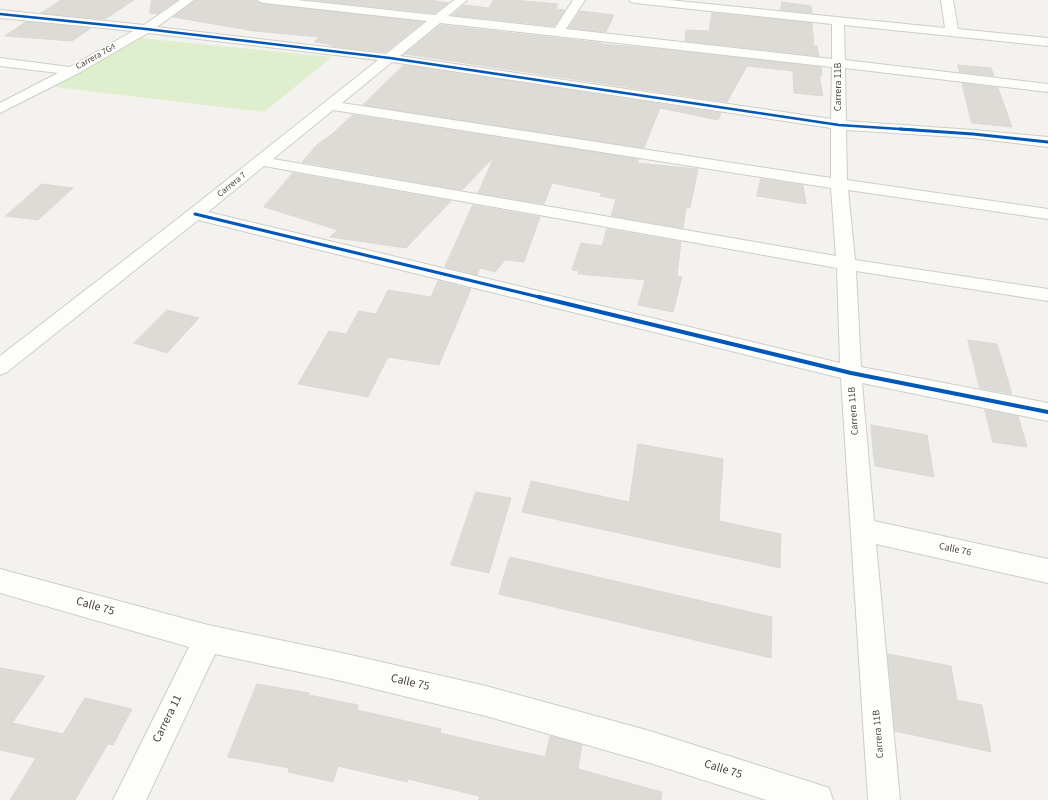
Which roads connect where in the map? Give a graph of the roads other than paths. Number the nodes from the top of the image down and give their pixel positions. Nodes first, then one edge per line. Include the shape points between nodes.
1 (188, 0) edge
2 (264, 0) edge
3 (461, 0) edge
4 (579, 0) edge
5 (635, 0) edge
6 (947, 0) edge
7 (0, 14) edge
8 (440, 18) junction
9 (838, 21) junction
10 (146, 29) junction
11 (558, 32) junction
12 (952, 33) junction
13 (1048, 42) edge
14 (390, 58) junction
15 (0, 62) edge
16 (839, 63) junction
17 (72, 71) junction
18 (1048, 88) edge
19 (329, 105) junction
20 (0, 108) edge
21 (839, 125) junction
22 (1048, 142) edge
23 (260, 161) junction
24 (839, 184) junction
25 (195, 214) junction
26 (1048, 214) edge
27 (846, 264) junction
28 (1048, 295) edge
29 (0, 367) edge
30 (851, 373) junction
31 (1048, 412) edge
32 (862, 530) junction
33 (1048, 571) edge
34 (0, 581) edge
35 (208, 639) junction
36 (129, 800) edge
37 (817, 800) edge
38 (884, 800) edge

1 - 10 street, Carrera 7G4
2 - 8 street
3 - 8 street, Carrera 7
4 - 11 street
5 - 9 street
6 - 12 street
7 - 10 street
8 - 11 street
8 - 14 street, Carrera 7
9 - 12 street
9 - 16 street, Carrera 11B
10 - 14 street
10 - 17 street, Carrera 7G4
11 - 16 street
12 - 13 street
14 - 19 street, Carrera 7
14 - 21 street
15 - 17 street
16 - 18 street
16 - 21 street, Carrera 11B
17 - 20 street, Carrera 7G4
19 - 23 street, Carrera 7
19 - 24 street
21 - 22 street
21 - 24 street, Carrera 11B
23 - 25 street, Carrera 7
23 - 27 street
24 - 26 street
24 - 27 street, Carrera 11B
25 - 29 street, Carrera 7
25 - 30 street
27 - 28 street
27 - 30 street, Carrera 11B
30 - 31 street
30 - 32 street, Carrera 11B
32 - 33 street, Calle 76
32 - 38 street, Carrera 11B
34 - 35 street, Calle 75
35 - 36 street, Carrera 11
35 - 37 street, Calle 75 via 486,701 650,747

